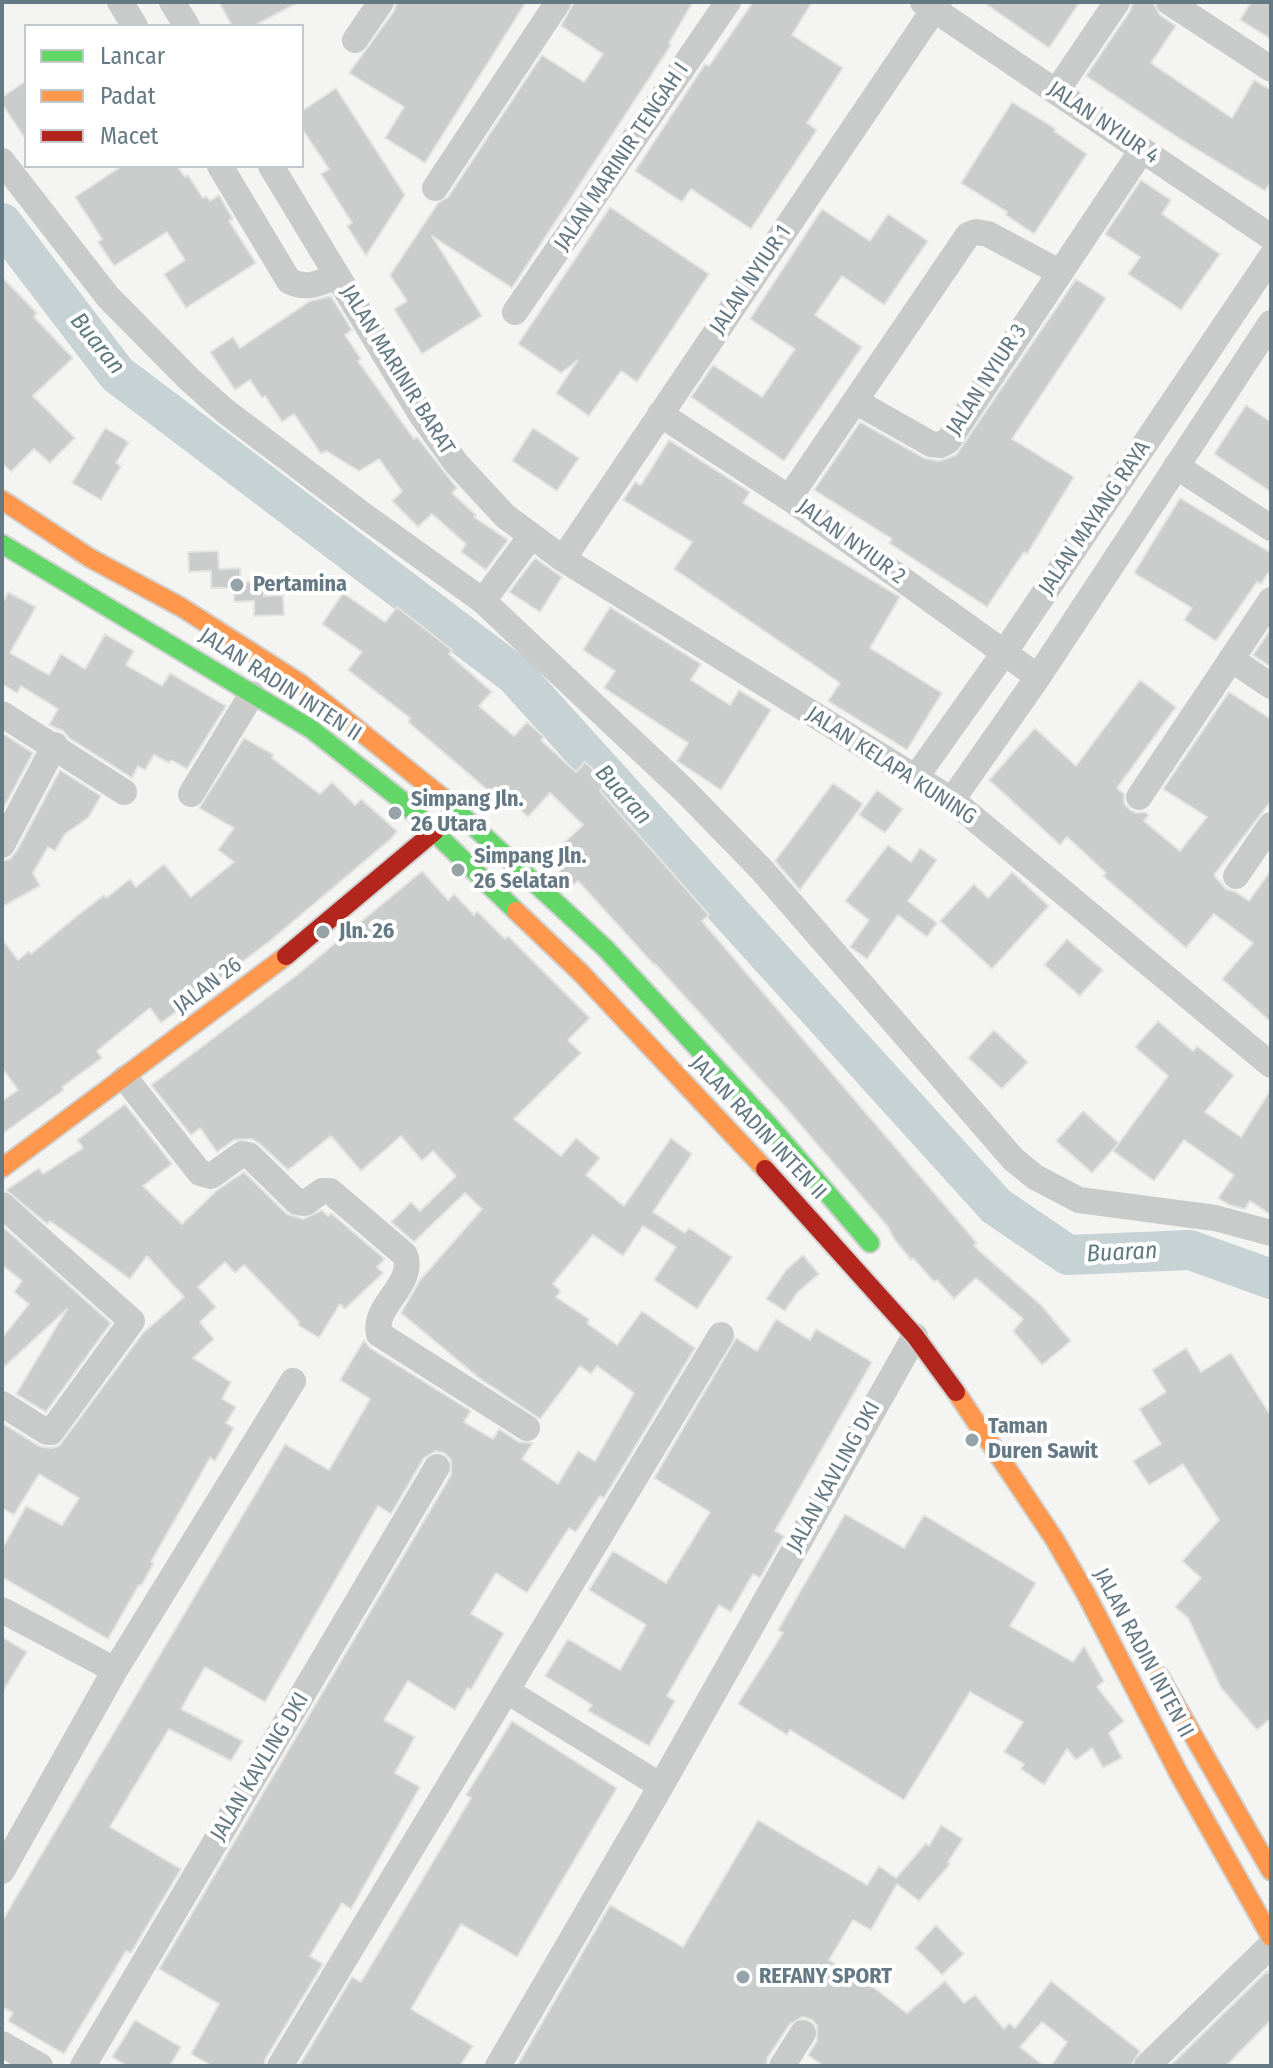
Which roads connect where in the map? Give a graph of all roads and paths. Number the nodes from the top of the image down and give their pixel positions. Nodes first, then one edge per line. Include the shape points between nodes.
1 (120, 2) edge
2 (172, 2) edge
3 (381, 2) edge
4 (558, 2) edge
5 (728, 2) edge
6 (1117, 2) edge
7 (1169, 2) edge
8 (932, 5) edge
9 (134, 24) edge
10 (186, 24) edge
11 (355, 40) dead end
12 (1271, 69) edge
13 (1056, 92) junction
14 (1142, 150) junction
15 (2, 161) edge
16 (221, 168) edge
17 (272, 168) edge
18 (435, 188) dead end
19 (1271, 237) edge
20 (1271, 257) edge
21 (1059, 272) junction
22 (337, 276) junction
23 (515, 312) dead end
24 (1271, 323) edge
25 (855, 401) junction
26 (660, 414) junction
27 (1176, 466) junction
28 (789, 498) junction
29 (2, 500) edge
30 (1271, 528) edge
31 (531, 536) junction
32 (2, 544) edge
33 (563, 559) junction
34 (1271, 600) edge
35 (483, 601) junction
36 (1004, 653) junction
37 (1231, 659) junction
38 (1038, 677) junction
39 (1271, 686) edge
40 (252, 694) junction
41 (2, 714) edge
42 (55, 745) junction
43 (916, 777) junction
44 (124, 792) dead end
45 (191, 794) dead end
46 (1139, 797) dead end
47 (952, 800) junction
48 (1271, 825) edge
49 (435, 831) junction
50 (2, 845) edge
51 (1236, 876) dead end
52 (606, 949) junction
53 (581, 973) junction
54 (1271, 1065) edge
55 (125, 1078) junction
56 (2, 1168) edge
57 (2, 1205) edge
58 (1271, 1233) edge
59 (884, 1259) dead end
60 (721, 1335) dead end
61 (915, 1336) junction
62 (293, 1381) dead end
63 (2, 1406) edge
64 (527, 1428) dead end
65 (437, 1467) dead end
66 (2, 1610) edge
67 (1151, 1662) dead end
68 (115, 1670) junction
69 (507, 1691) junction
70 (661, 1786) junction
71 (2, 1871) edge
72 (1271, 1871) edge
73 (1271, 1937) edge
74 (1271, 1945) edge
75 (803, 2033) dead end
76 (2, 2044) edge
77 (40, 2066) edge
78 (83, 2066) edge
79 (280, 2066) edge
80 (498, 2066) edge
81 (782, 2066) edge
82 (1147, 2066) edge

1 - 9 street
2 - 10 street
3 - 11 street
4 - 18 street
5 - 23 street, JALAN MARINIR TENGAH I
6 - 13 street
7 - 12 street
8 - 13 street, JALAN NYIUR 4
8 - 26 street, JALAN NYIUR 1
13 - 14 street, JALAN NYIUR 4
14 - 19 street, JALAN NYIUR 4
14 - 21 street, JALAN NYIUR 3
15 - 35 street via 108,297 189,379
16 - 22 street, JALAN MARINIR BARAT via 289,281 312,286
17 - 22 street, JALAN MARINIR BARAT
20 - 36 street, JALAN MAYANG RAYA
21 - 25 street via 988,234 968,235
21 - 25 street, JALAN NYIUR 3 via 944,444 931,444
22 - 31 street, JALAN MARINIR BARAT via 456,463
24 - 27 street, JALAN MAYANG RAYA
25 - 28 street
26 - 28 street, JALAN NYIUR 2
26 - 33 street, JALAN NYIUR 1
27 - 30 street
27 - 38 street, JALAN MAYANG RAYA
28 - 36 street, JALAN NYIUR 2
29 - 52 main road, JALAN RADIN INTEN II via 324,700 459,811
31 - 33 street, JALAN MARINIR BARAT
31 - 35 street
32 - 40 main road, JALAN RADIN INTEN II
33 - 43 street, JALAN KELAPA KUNING
34 - 37 street
35 - 58 street via 761,869 1013,1159 1035,1177 1079,1200 1215,1218
36 - 38 street, JALAN NYIUR 2
36 - 43 street, JALAN MAYANG RAYA
37 - 39 street
37 - 46 street
38 - 47 street, JALAN MAYANG RAYA
40 - 45 street
40 - 49 main road, JALAN RADIN INTEN II via 311,729
41 - 42 street
42 - 44 street
42 - 50 street
43 - 47 street, JALAN KELAPA KUNING
47 - 54 street, JALAN KELAPA KUNING
48 - 51 street
49 - 53 main road, JALAN RADIN INTEN II
49 - 55 main road, JALAN 26 via 284,958
52 - 53 main road
52 - 59 main road, JALAN RADIN INTEN II
53 - 61 main road, JALAN RADIN INTEN II
55 - 56 main road, JALAN 26
55 - 64 street via 200,1173 211,1176 242,1154 249,1155 299,1203 330,1191 405,1255 406,1274 381,1316 379,1334
57 - 63 street via 132,1321 51,1432
60 - 69 street
61 - 70 street, JALAN KAVLING DKI
61 - 73 main road, JALAN RADIN INTEN II via 1055,1540
62 - 68 street
65 - 78 street, JALAN KAVLING DKI
66 - 68 street
67 - 72 main road, JALAN RADIN INTEN II
68 - 71 street
69 - 70 street
69 - 79 street
70 - 80 street, JALAN KAVLING DKI
74 - 82 street
75 - 81 street
76 - 77 street

